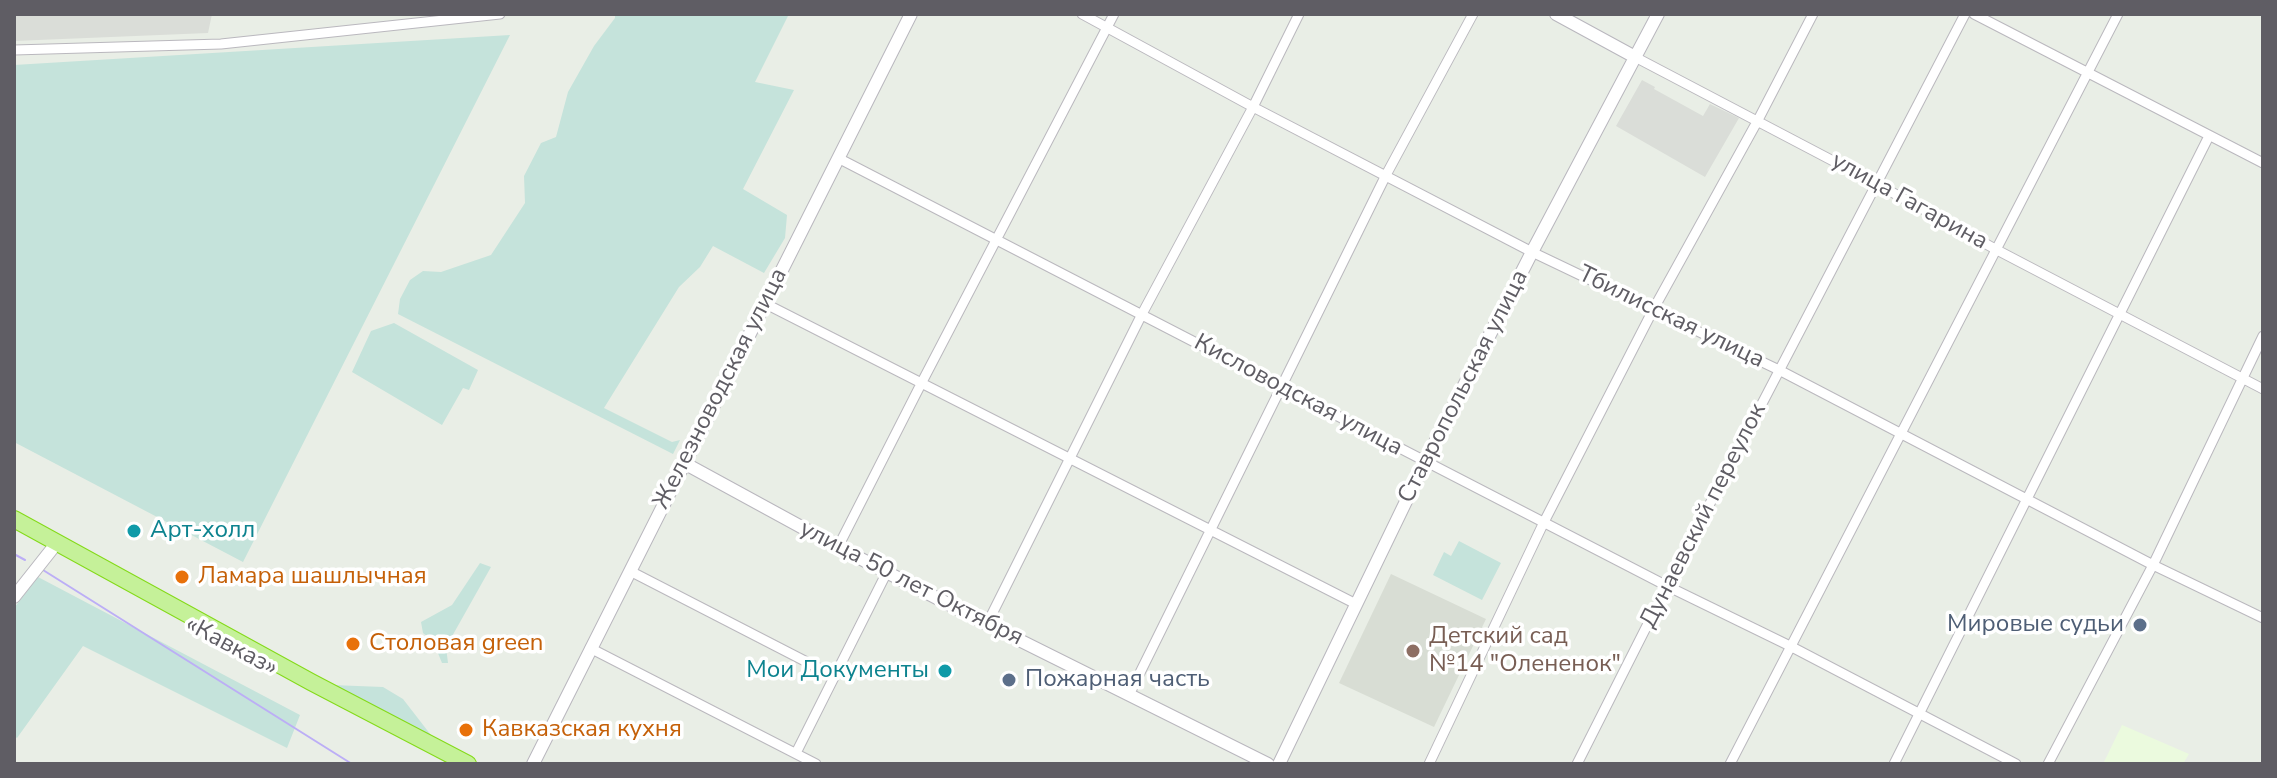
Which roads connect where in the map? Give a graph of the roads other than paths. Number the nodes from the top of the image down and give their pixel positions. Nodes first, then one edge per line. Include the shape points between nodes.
1 (500, 14) edge
2 (911, 14) edge
3 (1082, 14) edge
4 (1114, 14) edge
5 (1299, 14) edge
6 (1473, 14) edge
7 (1556, 14) edge
8 (1658, 14) edge
9 (1813, 14) edge
10 (1965, 14) edge
11 (1974, 14) edge
12 (2118, 14) edge
13 (1107, 27) junction
14 (14, 50) edge
15 (1635, 57) junction
16 (2088, 74) junction
17 (1253, 107) junction
18 (1758, 120) junction
19 (2209, 136) junction
20 (838, 158) junction
21 (2263, 163) edge
22 (1386, 175) junction
23 (1877, 184) junction
24 (996, 241) junction
25 (1997, 250) junction
26 (1532, 252) junction
27 (764, 303) junction
28 (1653, 310) junction
29 (1142, 314) junction
30 (2121, 315) junction
31 (2263, 336) edge
32 (1779, 370) junction
33 (2242, 380) junction
34 (922, 382) junction
35 (1281, 387) junction
36 (2263, 389) edge
37 (1900, 433) junction
38 (1069, 459) junction
39 (1425, 462) junction
40 (684, 463) junction
41 (2028, 499) junction
42 (14, 519) edge
43 (1544, 522) junction
44 (14, 529) edge
45 (1211, 531) junction
46 (838, 547) junction
47 (52, 549) junction
48 (2153, 565) junction
49 (630, 571) junction
50 (887, 572) junction
51 (1667, 586) junction
52 (14, 597) edge
53 (1356, 604) junction
54 (2263, 618) edge
55 (987, 624) junction
56 (1790, 646) junction
57 (590, 648) junction
58 (834, 676) junction
59 (1129, 695) junction
60 (1918, 713) junction
61 (796, 753) junction
62 (448, 764) edge
63 (468, 764) edge
64 (533, 764) edge
65 (816, 764) edge
66 (1268, 764) edge
67 (1279, 764) edge
68 (1429, 764) edge
69 (1577, 764) edge
70 (1730, 764) edge
71 (1894, 764) edge
72 (2016, 764) edge
73 (2048, 764) edge

1 - 14 street via 221,44
2 - 20 main road, Железноводская улица
3 - 13 street, Тбилисская улица
4 - 13 street
5 - 17 street
6 - 22 street
7 - 15 main road, улица Гагарина
8 - 15 main road, Ставропольская улица
9 - 18 street
10 - 23 street, Дунаевский переулок
11 - 16 street
12 - 16 street
13 - 17 street, Тбилисская улица
13 - 24 street
15 - 18 street, улица Гагарина
15 - 26 main road, Ставропольская улица
16 - 19 street
16 - 25 street
17 - 22 street, Тбилисская улица
17 - 29 street
18 - 23 street, улица Гагарина
18 - 28 street
19 - 21 street
19 - 30 street
20 - 24 street, Кисловодская улица
20 - 27 main road, Железноводская улица
22 - 26 street, Тбилисская улица
22 - 35 street
23 - 25 street, улица Гагарина
23 - 32 street, Дунаевский переулок
24 - 29 street, Кисловодская улица
24 - 34 street
25 - 30 street, улица Гагарина
25 - 37 street
26 - 28 street, Тбилисская улица
26 - 39 main road, Ставропольская улица
27 - 34 street
27 - 40 main road, Железноводская улица
28 - 32 street, Тбилисская улица
28 - 43 street
29 - 35 street, Кисловодская улица
29 - 38 street
30 - 33 street, улица Гагарина
30 - 41 street
31 - 33 street
32 - 37 street, Тбилисская улица
32 - 51 street, Дунаевский переулок
33 - 36 street, улица Гагарина
33 - 48 street
34 - 38 street
34 - 46 street
35 - 39 street, Кисловодская улица
35 - 45 street
37 - 41 street, Тбилисская улица
37 - 56 street
38 - 45 street
38 - 55 street
39 - 43 street, Кисловодская улица
39 - 53 main road, Ставропольская улица
40 - 46 main road, улица 50 лет Октября
40 - 49 main road, Железноводская улица
41 - 48 street, Тбилисская улица
41 - 60 street
42 - 63 highway, «Кавказ»
43 - 51 street, Кисловодская улица
43 - 68 street
44 - 47 highway, «Кавказ»
45 - 53 street
45 - 59 street
46 - 50 main road, улица 50 лет Октября
47 - 52 main road
47 - 62 highway, «Кавказ»
48 - 54 street, Тбилисская улица
48 - 73 street
49 - 57 main road, Железноводская улица
49 - 58 street
50 - 55 main road, улица 50 лет Октября
50 - 58 street
51 - 56 street, Кисловодская улица
51 - 69 street, Дунаевский переулок
53 - 67 main road, Ставропольская улица
55 - 59 main road, улица 50 лет Октября
56 - 60 street, Кисловодская улица
56 - 70 street
57 - 61 street
57 - 64 main road, Железноводская улица
58 - 61 street
59 - 66 main road, улица 50 лет Октября
60 - 71 street
60 - 72 street, Кисловодская улица
61 - 65 street

